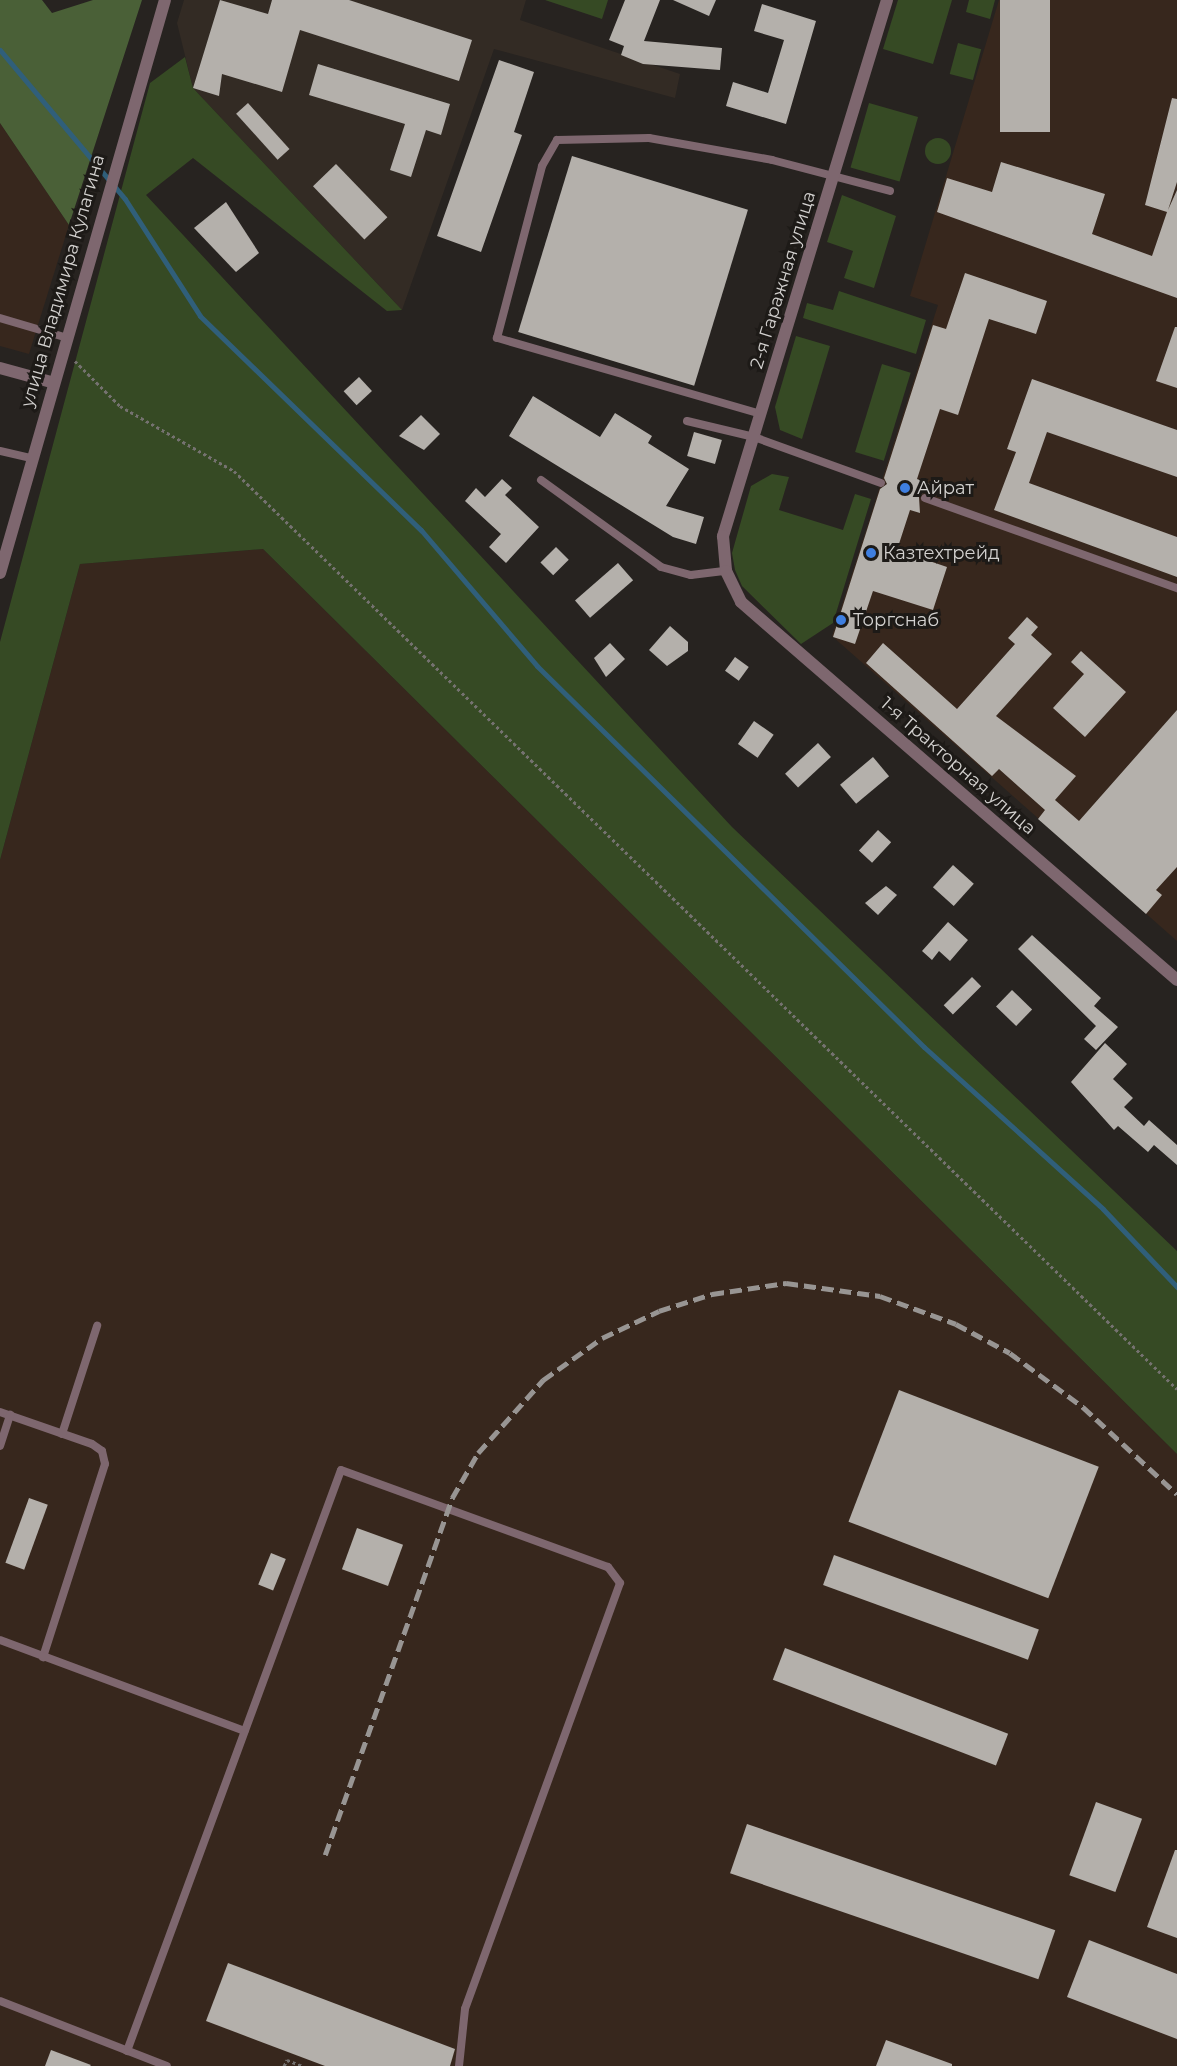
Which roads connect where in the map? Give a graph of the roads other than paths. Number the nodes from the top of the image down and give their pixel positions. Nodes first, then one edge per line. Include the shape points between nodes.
1 (165, 0) edge
2 (887, 0) edge
3 (834, 176) junction
4 (890, 191) dead end
5 (0, 318) edge
6 (63, 342) junction
7 (0, 368) edge
8 (51, 382) junction
9 (761, 414) junction
10 (687, 421) dead end
11 (754, 437) junction
12 (0, 451) edge
13 (30, 458) junction
14 (541, 480) dead end
15 (881, 483) dead end
16 (925, 498) dead end
17 (726, 571) junction
18 (0, 573) edge
19 (1177, 588) edge
20 (1177, 980) edge
21 (97, 1326) dead end
22 (0, 1412) edge
23 (10, 1415) junction
24 (62, 1434) junction
25 (0, 1446) edge
26 (0, 1640) edge
27 (43, 1657) junction
28 (245, 1731) junction
29 (0, 2001) edge
30 (127, 2051) junction
31 (167, 2066) edge
32 (459, 2066) edge

1 - 6 street, улица Владимира Кулагина
2 - 3 street, 2-я Гаражная улица
3 - 4 lane
3 - 9 street, 2-я Гаражная улица
3 - 9 lane via 650,138 557,140 542,166 497,338
5 - 6 lane
6 - 8 street, улица Владимира Кулагина
7 - 8 street
8 - 13 street, улица Владимира Кулагина
9 - 11 street, 2-я Гаражная улица
10 - 11 lane
11 - 15 lane
11 - 17 street, 2-я Гаражная улица via 723,536
12 - 13 lane
13 - 18 street, улица Владимира Кулагина
14 - 17 lane via 661,567 691,575
16 - 19 lane
17 - 20 street, 1-я Тракторная улица via 741,602
21 - 24 lane
22 - 23 lane
23 - 24 lane
23 - 25 lane
24 - 27 lane via 102,1451 105,1464
26 - 27 lane
27 - 28 lane
28 - 30 lane
28 - 32 lane via 341,1470 616,1573 617,1596 465,2009
29 - 30 lane
30 - 31 lane

